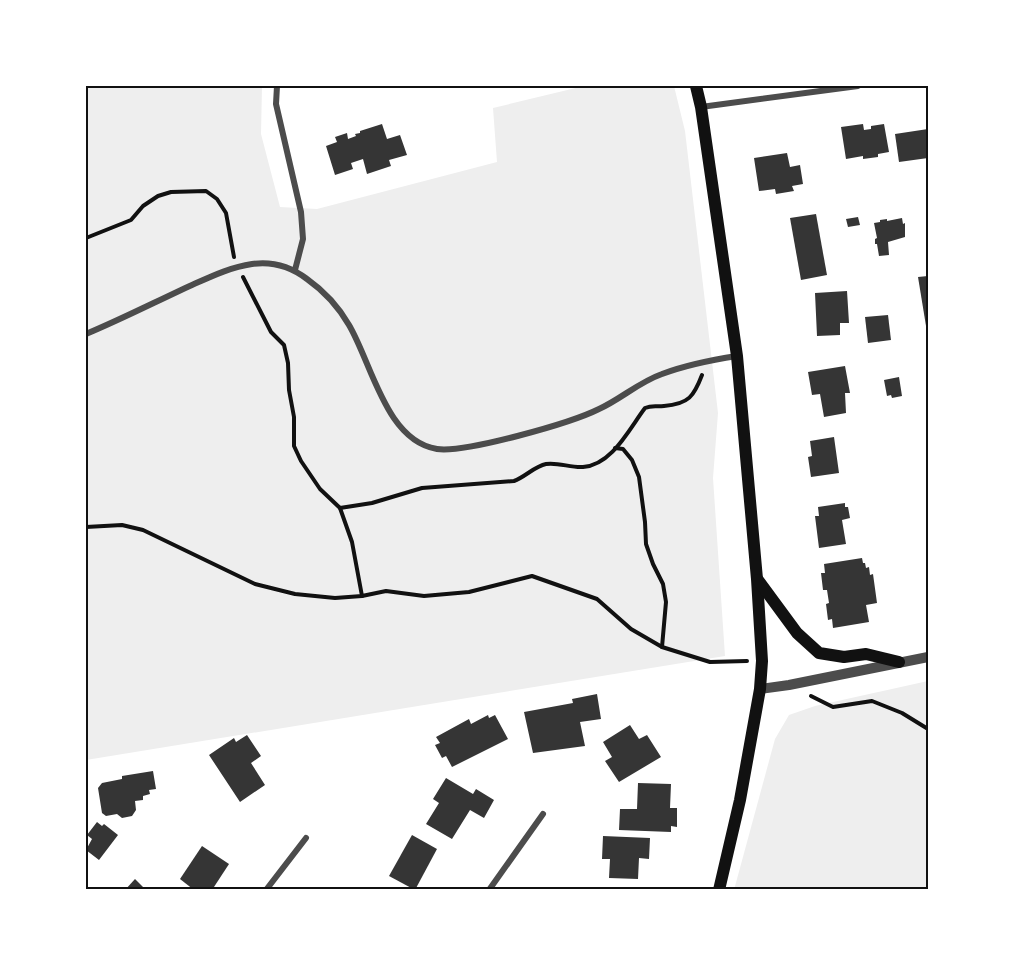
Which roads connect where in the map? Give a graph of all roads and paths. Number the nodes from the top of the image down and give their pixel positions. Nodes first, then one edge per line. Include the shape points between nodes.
1 (277, 86) edge
2 (696, 86) edge
3 (858, 86) edge
4 (701, 107) junction
5 (86, 238) edge
6 (240, 267) junction
7 (295, 270) junction
8 (86, 334) edge
9 (736, 356) junction
10 (708, 360) junction
11 (615, 448) junction
12 (340, 508) junction
13 (86, 527) edge
14 (757, 579) junction
15 (362, 596) junction
16 (662, 647) junction
17 (928, 657) edge
18 (762, 661) junction
19 (899, 662) junction
20 (789, 685) junction
21 (760, 689) junction
22 (928, 729) edge
23 (543, 814) dead end
24 (306, 838) dead end
25 (266, 890) edge
26 (489, 890) edge
27 (719, 890) edge

1 - 7 street via 276,104 301,213 303,239
2 - 4 main road
3 - 4 street
4 - 9 main road
5 - 6 path via 131,220 158,196 206,191 226,213 234,258
6 - 7 street via 270,263
6 - 8 street
6 - 12 path via 262,318 284,345 294,446 320,489
7 - 10 street via 325,292 349,324 390,412 403,431 418,443 437,449 496,441 599,410 661,374
9 - 10 street
9 - 14 main road
10 - 11 path via 694,395 680,403 645,408
11 - 12 path via 603,460 587,467 548,464 514,481 422,488
11 - 16 path via 623,449 639,477 646,544 663,584 666,602
12 - 15 path via 352,543
13 - 15 path via 122,525 142,530 255,584 295,594
14 - 18 main road
14 - 19 main road via 797,633 819,652 844,657 866,654
15 - 16 path via 386,591 424,596 470,592 532,576 597,599 631,628
16 - 18 path via 710,662
17 - 19 street
18 - 21 main road
19 - 20 street
20 - 21 street
20 - 22 path via 833,707 872,701
21 - 27 main road
23 - 26 street
24 - 25 street

